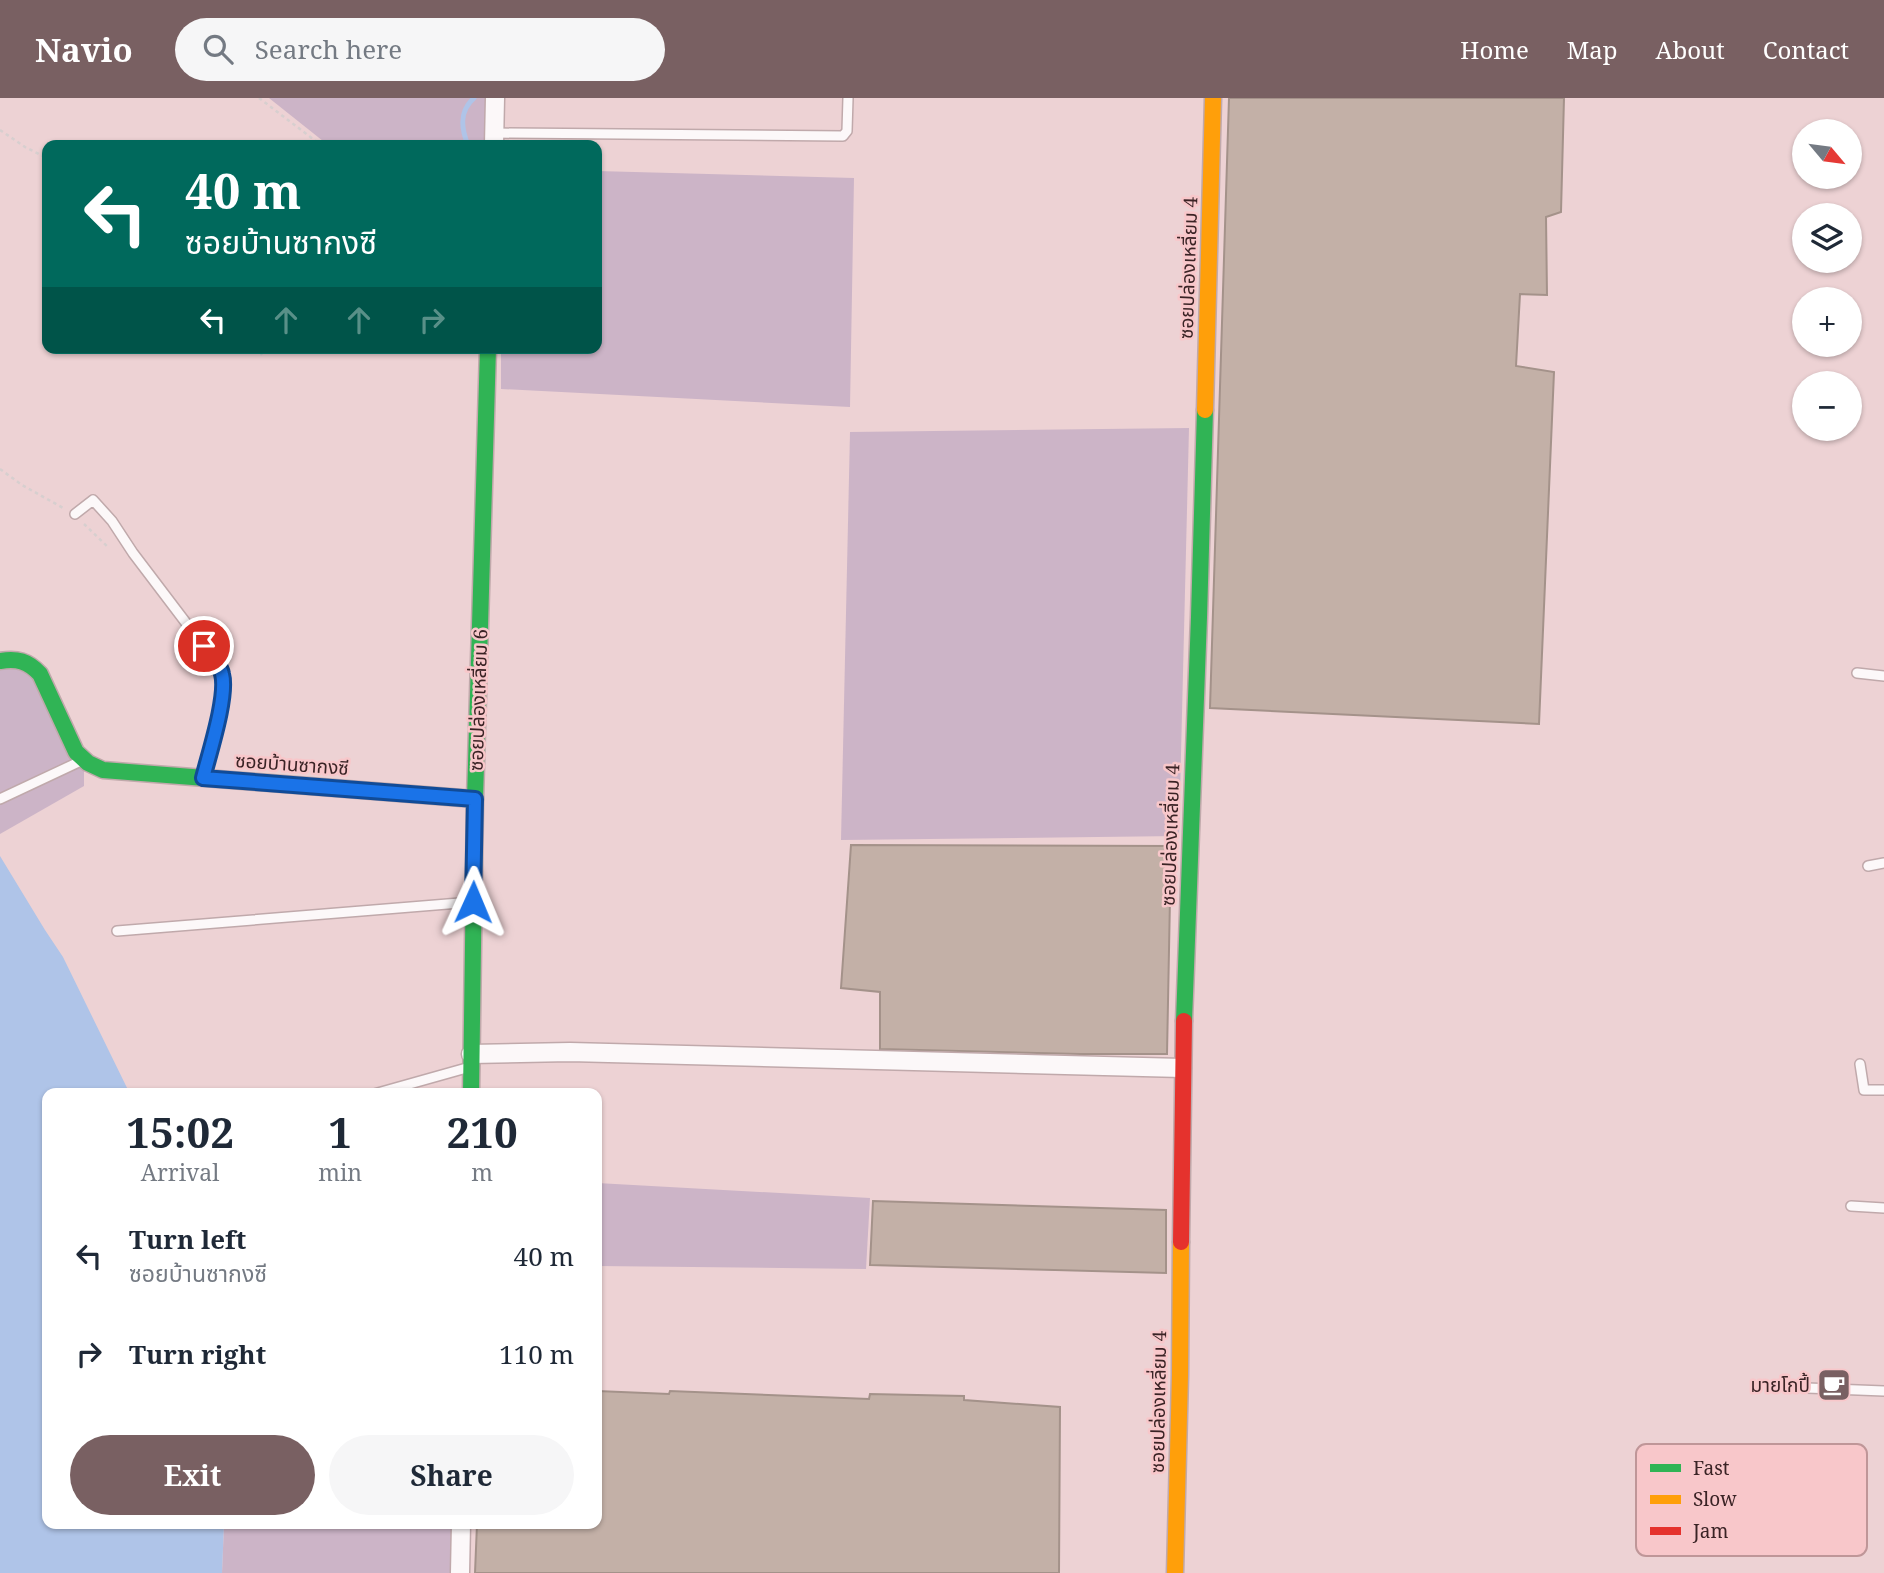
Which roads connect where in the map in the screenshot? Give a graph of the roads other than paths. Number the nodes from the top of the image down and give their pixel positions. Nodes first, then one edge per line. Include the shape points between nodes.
1 (495, 98) edge
2 (848, 98) edge
3 (1213, 98) edge
4 (494, 139) edge
5 (488, 354) edge
6 (75, 514) road end
7 (0, 661) edge
8 (1857, 673) dead end
9 (1884, 676) edge
10 (84, 760) junction
11 (203, 778) junction
12 (0, 799) edge
13 (475, 799) junction
14 (1884, 863) edge
15 (1868, 866) dead end
16 (473, 902) junction
17 (117, 931) dead end
18 (471, 1060) junction
19 (1860, 1064) dead end
20 (1182, 1068) junction
21 (391, 1088) edge
22 (471, 1088) edge
23 (1884, 1090) edge
24 (1851, 1206) dead end
25 (1881, 1208) edge
26 (1807, 1388) dead end
27 (1884, 1391) edge
28 (461, 1529) edge
29 (460, 1573) edge
30 (1175, 1573) edge

1 - 4 street
2 - 4 lane via 848,131 843,136
3 - 20 street, ซอยปล่องเหลี่ยม 4
5 - 13 street, ซอยปล่องเหลี่ยม 6
6 - 11 lane via 93,500 218,664 223,690
7 - 10 street via 21,659 35,667
8 - 9 lane
10 - 11 street, ซอยบ้านซากงซี via 103,770
10 - 12 lane
11 - 13 street, ซอยบ้านซากงซี
13 - 16 street, ซอยปล่องเหลี่ยม 6
14 - 15 lane
16 - 17 lane
16 - 18 street, ซอยปล่องเหลี่ยม 6
18 - 20 street via 570,1052
18 - 21 lane
18 - 22 street, ซอยปล่องเหลี่ยม 6
19 - 23 lane via 1864,1090
20 - 30 street, ซอยปล่องเหลี่ยม 4
24 - 25 lane
26 - 27 lane
28 - 29 street

